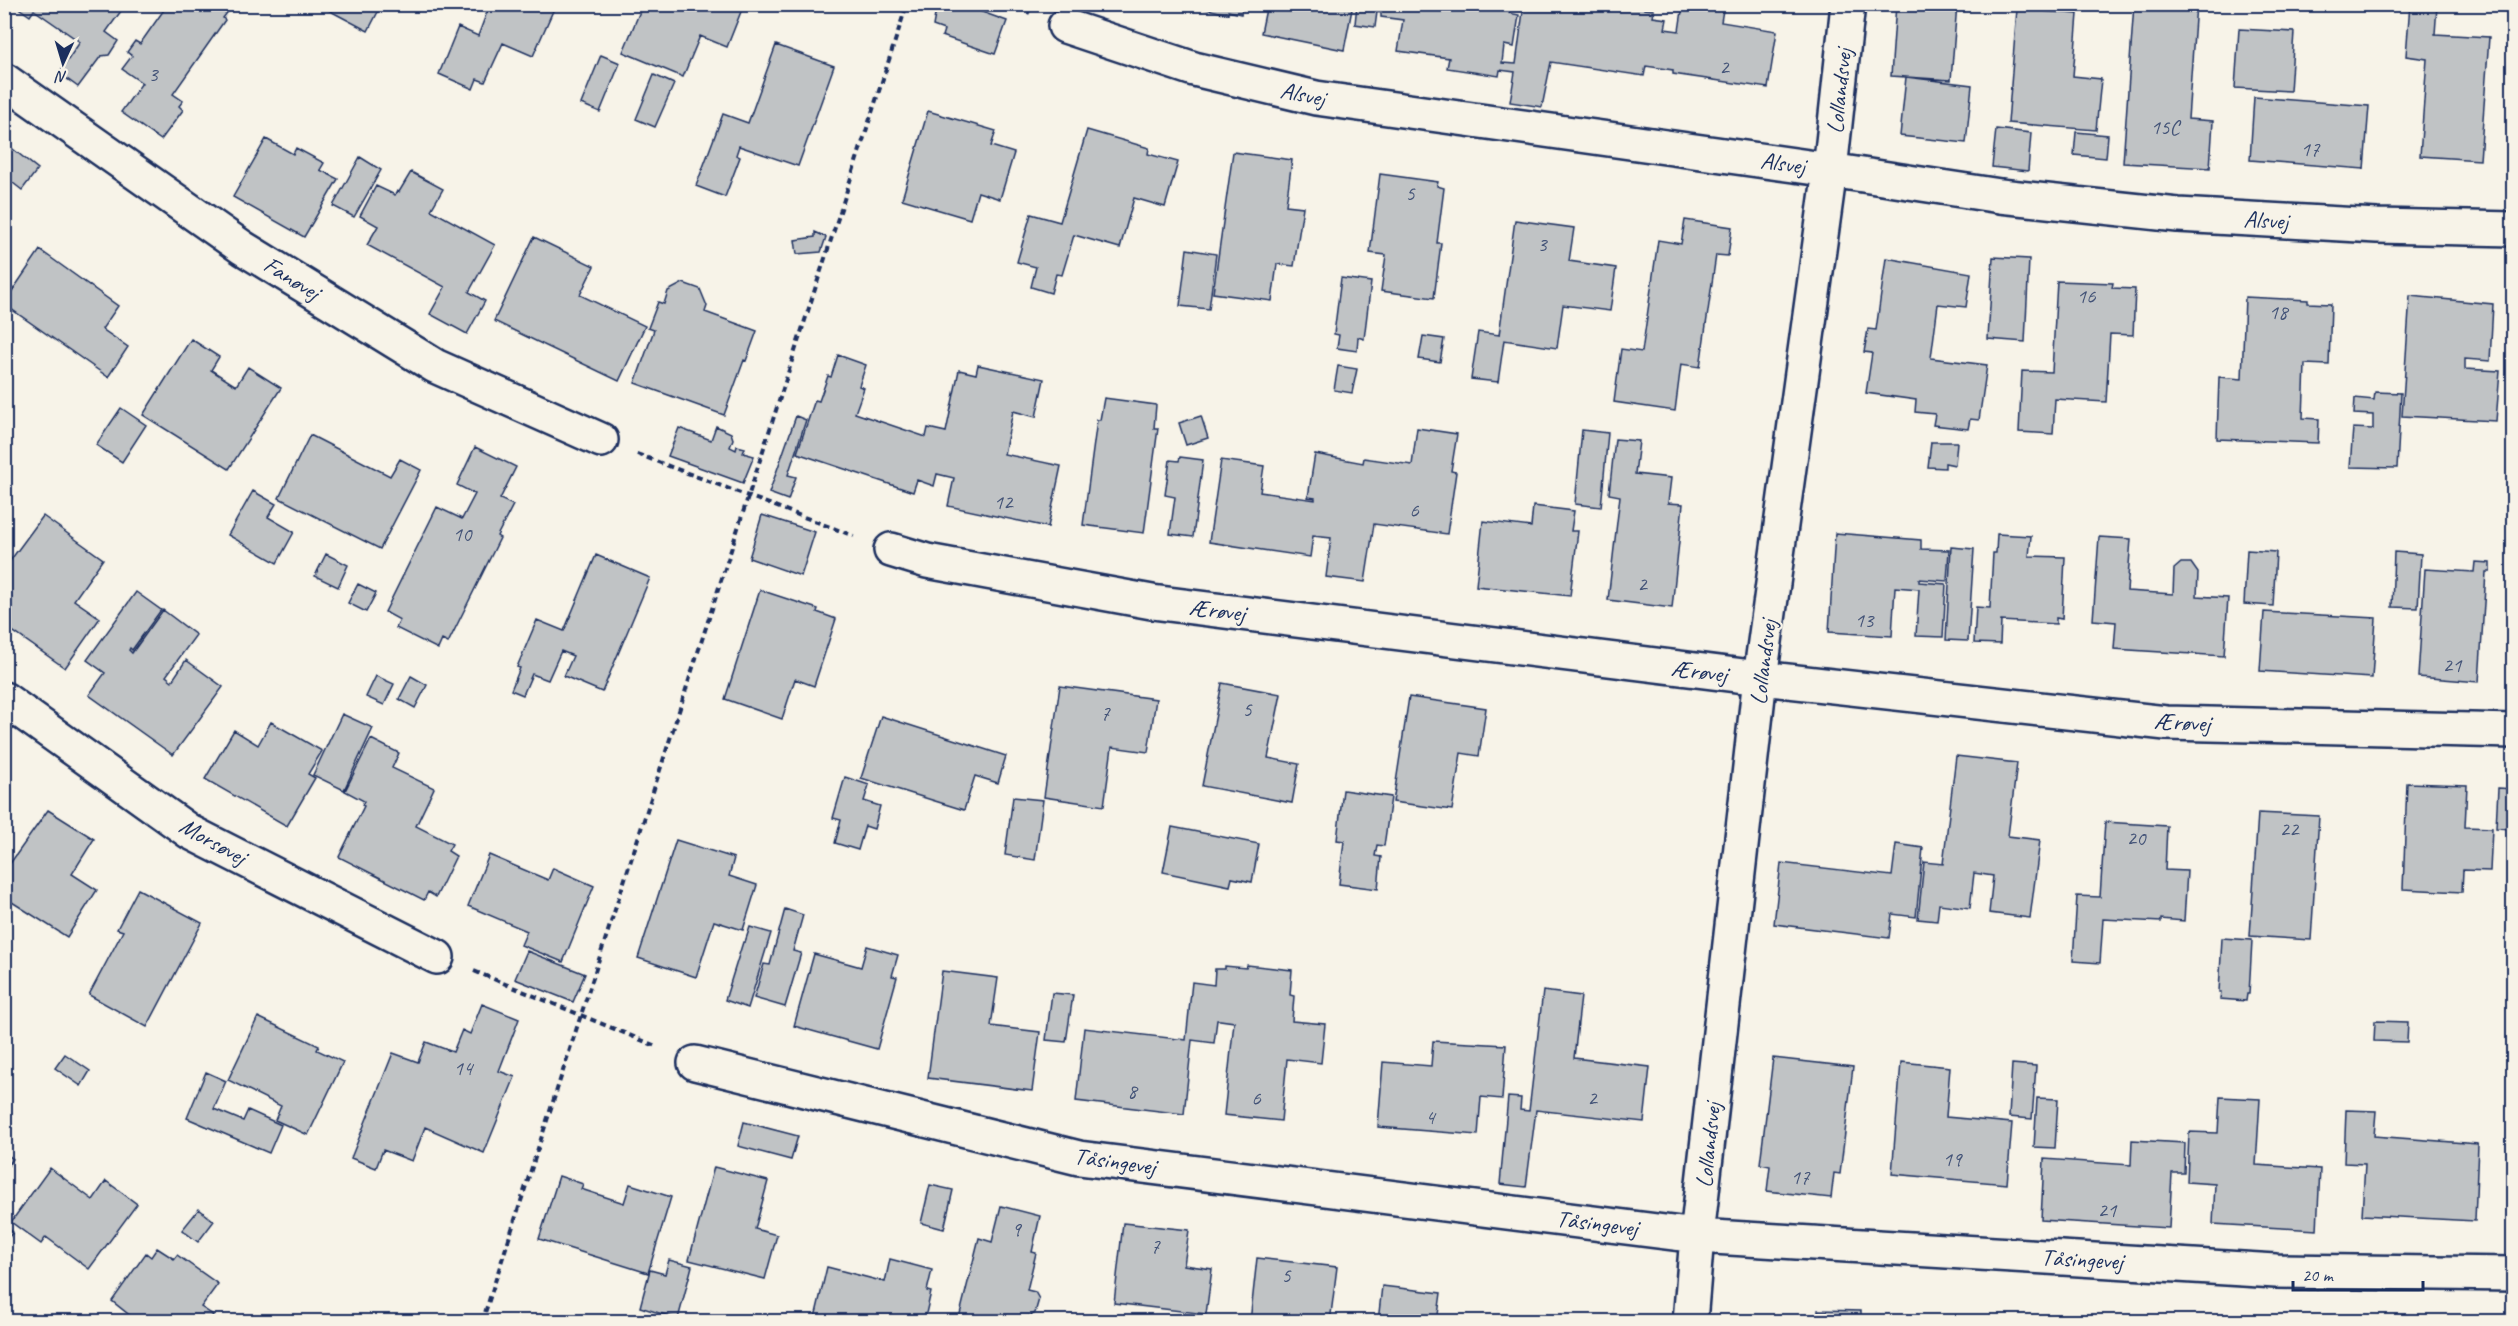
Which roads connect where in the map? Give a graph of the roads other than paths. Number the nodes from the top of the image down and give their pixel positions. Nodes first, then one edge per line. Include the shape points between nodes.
1 (1848, 4) edge
2 (1065, 26) dead end
3 (4, 80) edge
4 (1830, 170) junction
5 (2514, 229) edge
6 (602, 440) road end
7 (891, 550) road end
8 (1760, 678) junction
9 (4, 699) edge
10 (2514, 731) edge
11 (437, 957) road end
12 (695, 1063) road end
13 (1697, 1236) junction
14 (2514, 1275) edge
15 (1690, 1322) edge

1 - 4 street, Lollandsvej
2 - 4 street, Alsvej via 1194,69 1316,98
3 - 6 street, Fanøvej via 243,248 435,366
4 - 5 street, Alsvej via 2000,196 2178,215
4 - 8 street, Lollandsvej
7 - 8 street, Ærøvej via 927,561 1152,602
8 - 10 street, Ærøvej via 2166,723
8 - 13 street, Lollandsvej
9 - 11 street, Morsøvej via 190,832
12 - 13 street, Tåsingevej via 1079,1158
13 - 14 street, Tåsingevej via 2276,1271
13 - 15 street, Lollandsvej

